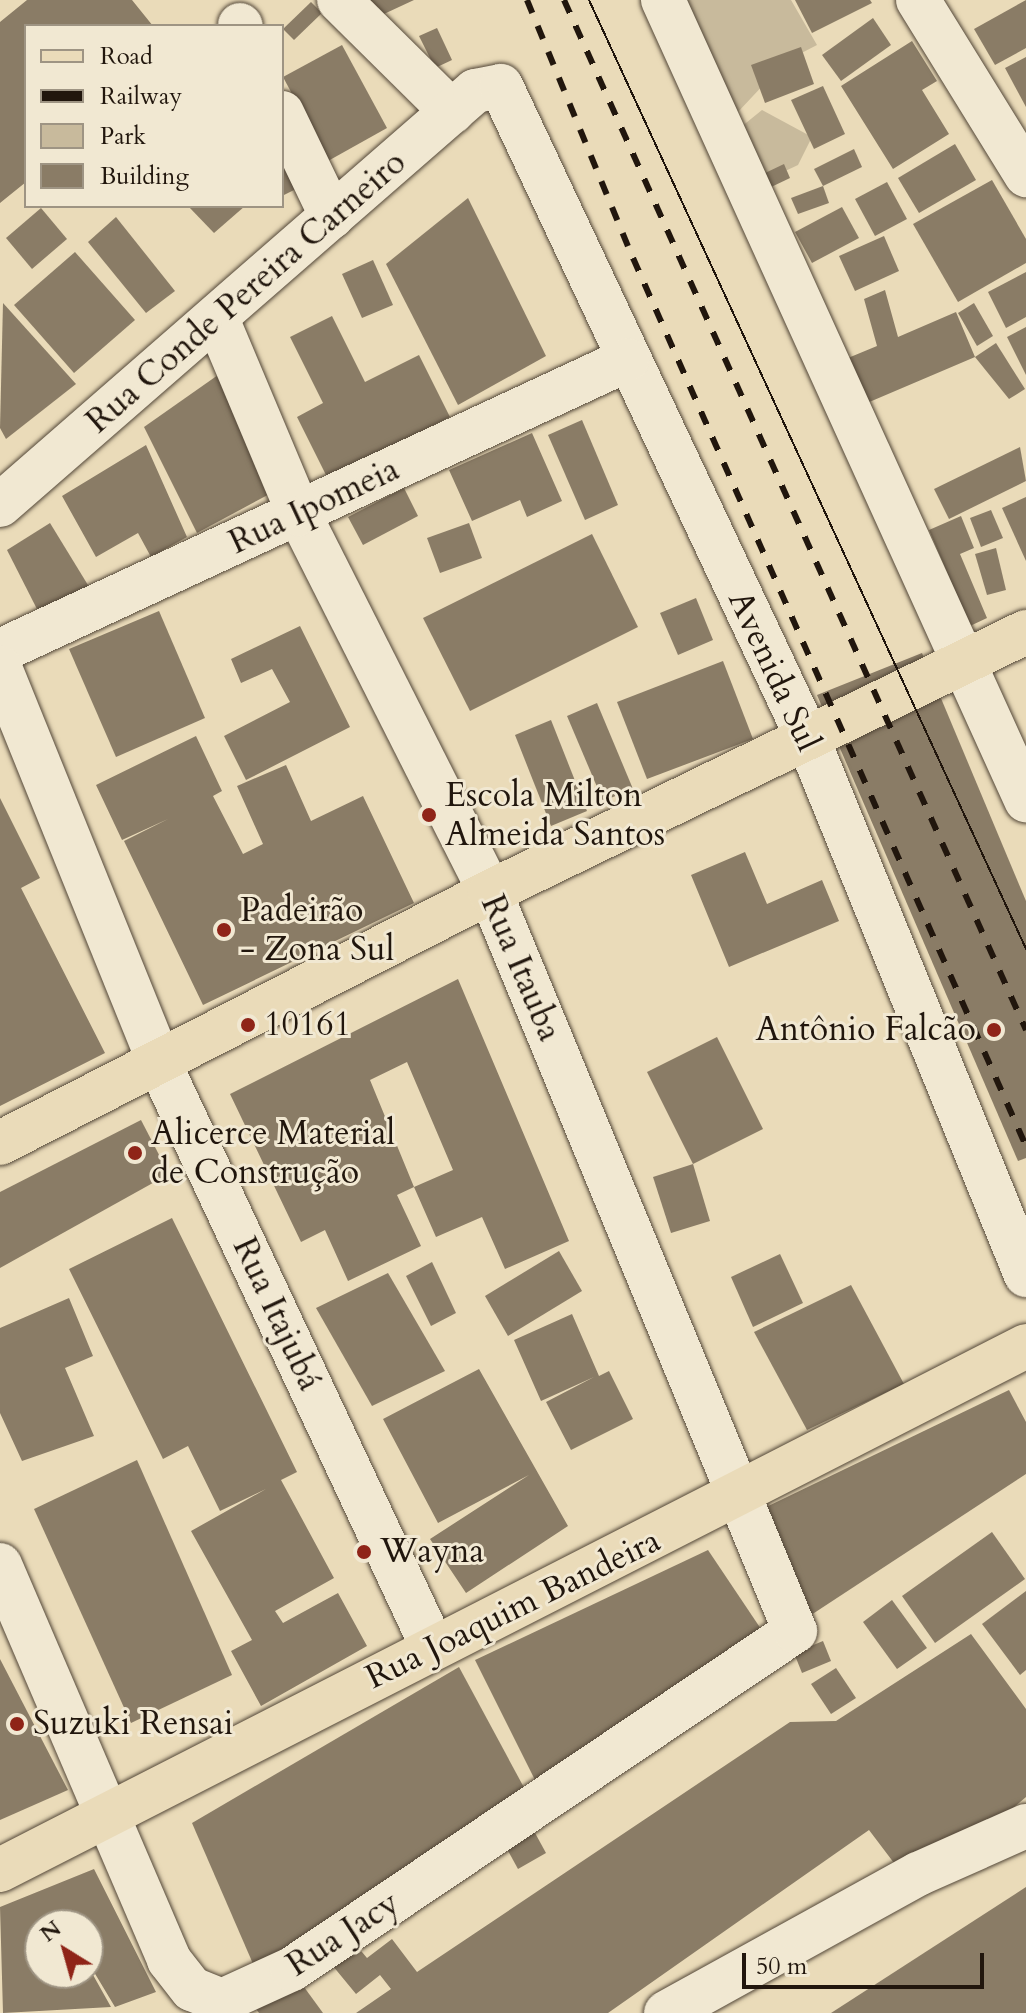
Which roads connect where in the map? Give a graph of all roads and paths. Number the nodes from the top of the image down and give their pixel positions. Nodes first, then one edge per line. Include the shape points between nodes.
1 (339, 0) edge
2 (663, 0) edge
3 (918, 0) edge
4 (494, 83) joint
5 (452, 112) junction
6 (284, 117) edge
7 (1026, 175) edge
8 (332, 217) junction
9 (217, 319) junction
10 (627, 360) junction
11 (0, 505) edge
12 (299, 514) junction
13 (1026, 632) edge
14 (0, 651) edge
15 (963, 659) junction
16 (0, 668) edge
17 (807, 737) junction
18 (1026, 800) edge
19 (490, 892) junction
20 (160, 1065) junction
21 (0, 1143) edge
22 (1026, 1275) edge
23 (1026, 1346) edge
24 (742, 1496) junction
25 (0, 1565) edge
26 (795, 1631) joint
27 (432, 1646) junction
28 (105, 1820) junction
29 (1026, 1826) edge
30 (0, 1870) edge
31 (666, 2013) edge

1 - 5 street
2 - 15 street
3 - 7 street
4 - 5 street, Rua Conde Pereira Carneiro
4 - 10 street, Avenida Sul via 509,92
5 - 8 street, Rua Conde Pereira Carneiro
6 - 8 street
8 - 9 street, Rua Conde Pereira Carneiro
9 - 11 street, Rua Conde Pereira Carneiro
9 - 12 street, Rua Itauba
10 - 12 street, Rua Ipomeia
10 - 17 street, Avenida Sul
12 - 14 street, Rua Ipomeia
12 - 19 street, Rua Itauba
13 - 15 main road
15 - 17 main road
15 - 18 street
16 - 20 street, Rua Itajubá
17 - 19 main road
17 - 22 street, Avenida Sul
19 - 20 main road
19 - 24 street, Rua Itauba
20 - 21 main road
20 - 27 street, Rua Itajubá
23 - 24 main road, Rua Joaquim Bandeira
24 - 26 street, Rua Itauba
24 - 27 main road, Rua Joaquim Bandeira
25 - 28 street, Rua Jacy
26 - 28 street, Rua Jacy via 240,1999 207,1998 177,1975
27 - 28 main road, Rua Joaquim Bandeira
28 - 30 main road, Rua Joaquim Bandeira
29 - 31 street via 918,1874

